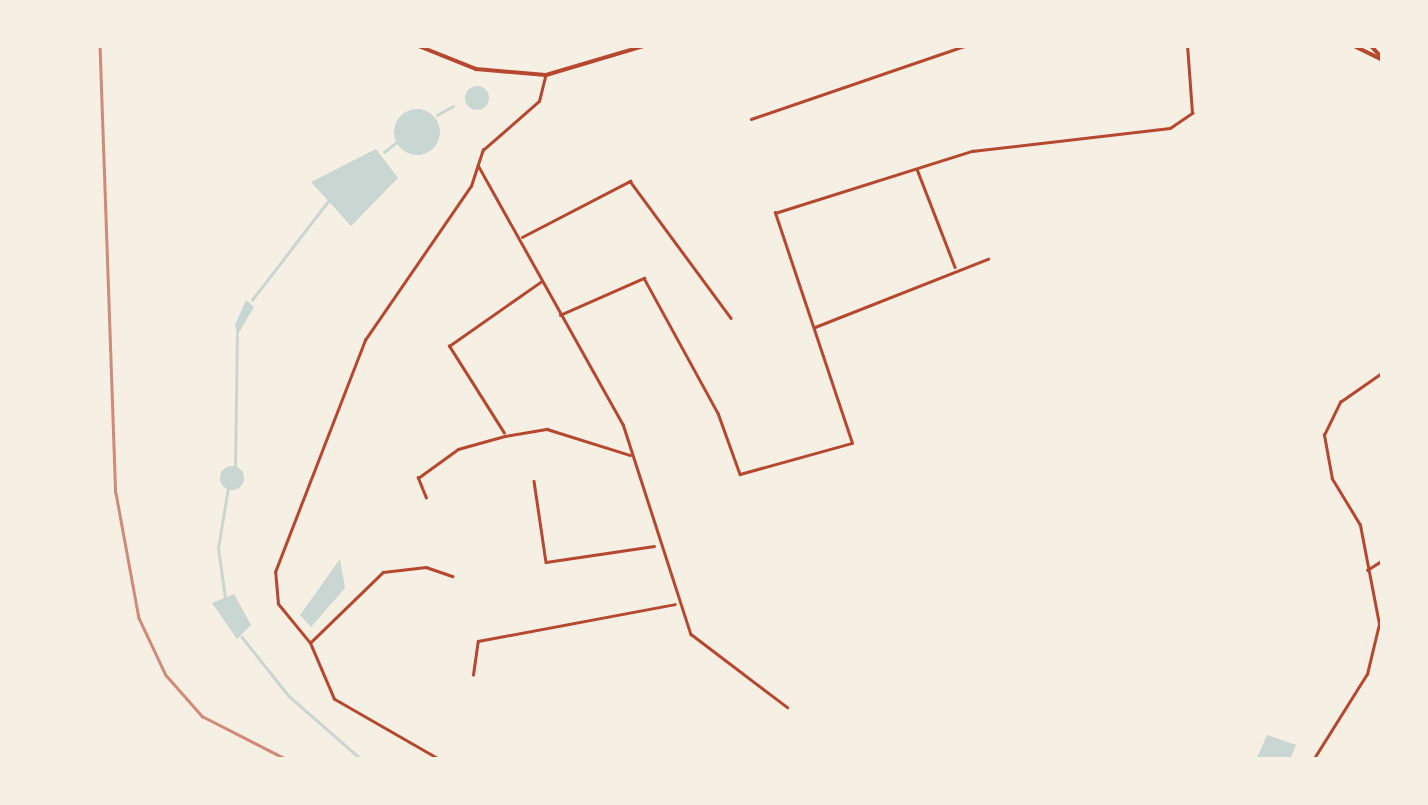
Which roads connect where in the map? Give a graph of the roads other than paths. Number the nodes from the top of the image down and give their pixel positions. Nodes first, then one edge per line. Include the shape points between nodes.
1 (416, 45) edge
2 (647, 45) edge
3 (967, 45) edge
4 (1187, 45) edge
5 (1354, 45) edge
6 (1370, 45) edge
7 (1383, 60) edge
8 (546, 76) junction
9 (752, 120) dead end
10 (477, 164) junction
11 (917, 168) junction
12 (521, 238) junction
13 (988, 259) dead end
14 (955, 269) junction
15 (543, 280) junction
16 (560, 315) junction
17 (732, 318) dead end
18 (814, 328) junction
19 (1383, 372) edge
20 (505, 436) junction
21 (632, 455) junction
22 (534, 481) dead end
23 (426, 498) dead end
24 (656, 546) junction
25 (1383, 560) edge
26 (1366, 571) junction
27 (452, 576) dead end
28 (676, 604) junction
29 (1381, 625) edge
30 (310, 642) junction
31 (473, 676) dead end
32 (787, 708) dead end
33 (440, 760) edge
34 (1313, 760) edge

1 - 8 main road via 448,60
2 - 8 main road
3 - 9 street
4 - 11 street via 1188,120 972,151
5 - 7 main road
6 - 7 main road
8 - 10 street via 539,101
10 - 12 street
10 - 30 street via 472,186 350,368 282,554 278,604
11 - 14 street
11 - 18 street via 775,213
12 - 15 street
12 - 17 street via 630,181
13 - 14 street
14 - 18 street
15 - 16 street
15 - 20 street via 449,346
16 - 18 street via 644,278 718,413 740,474 852,443
16 - 21 street
19 - 26 street via 1340,402 1324,435 1332,479 1360,525
20 - 21 street via 547,429
20 - 23 street via 458,449 418,478
21 - 24 street
22 - 24 street via 546,562
24 - 28 street
25 - 26 street
26 - 29 street
27 - 30 street via 383,572
28 - 31 street via 478,641
28 - 32 street via 691,634
29 - 34 street via 1367,674
30 - 33 street via 334,699

